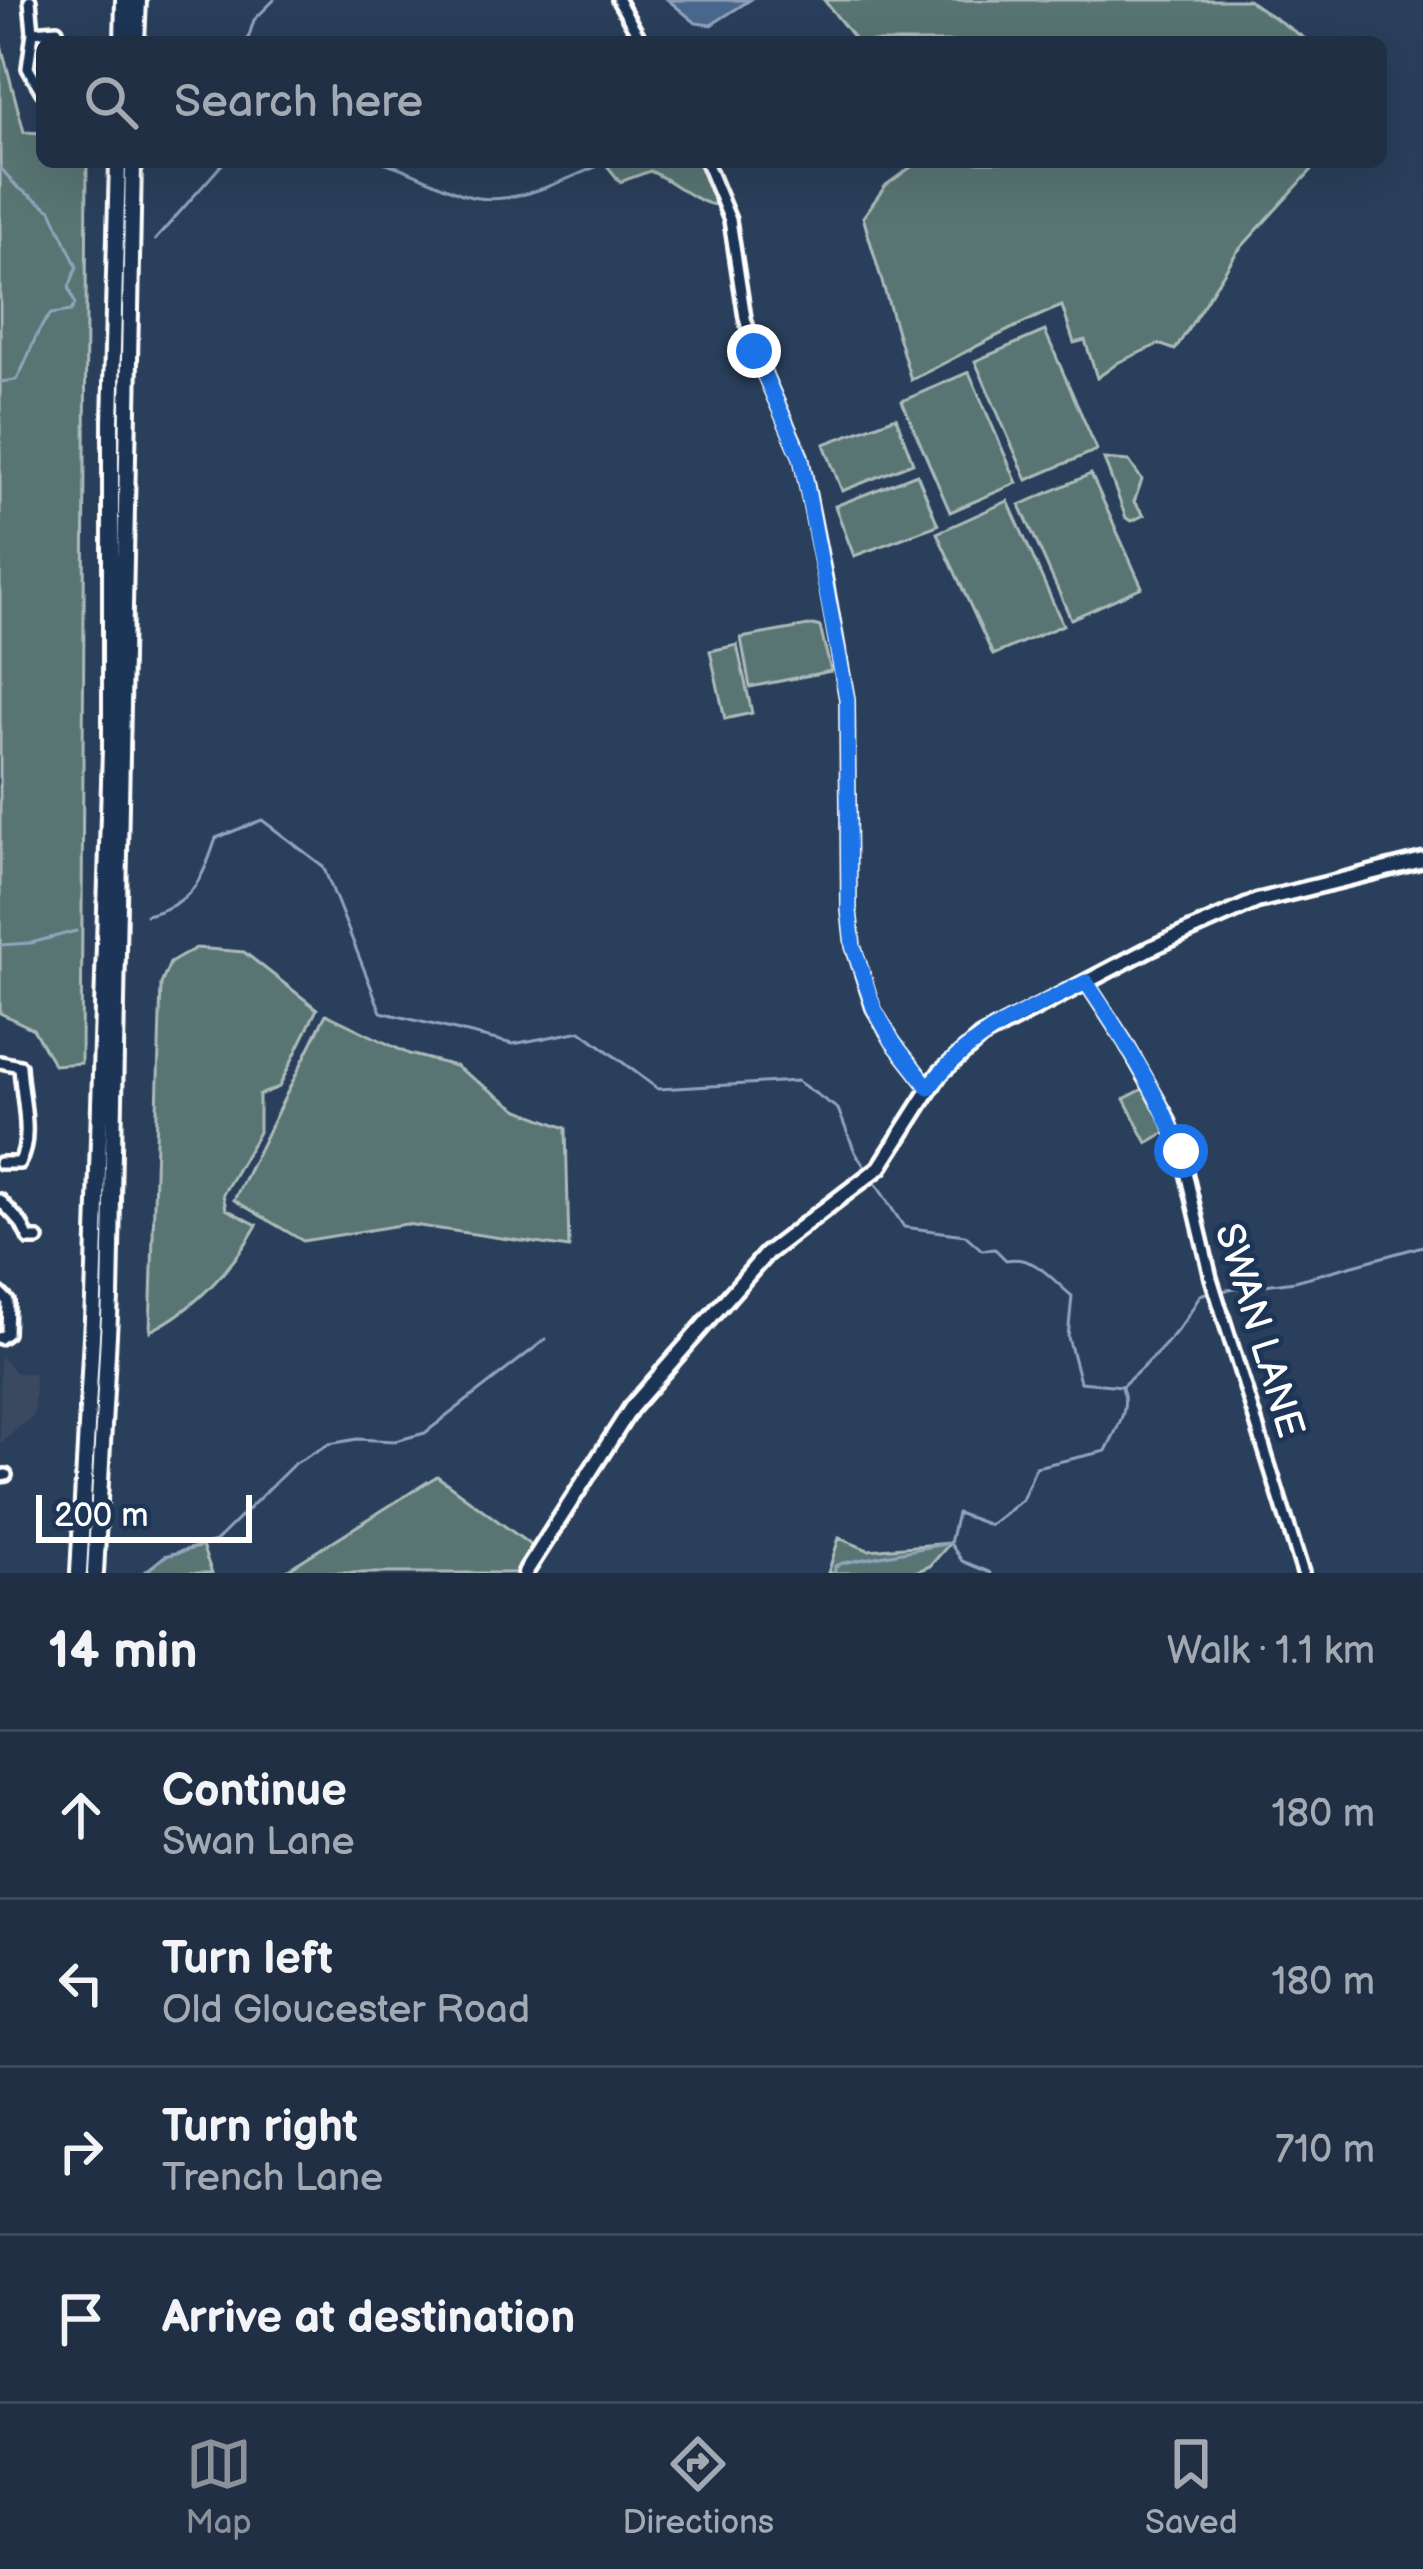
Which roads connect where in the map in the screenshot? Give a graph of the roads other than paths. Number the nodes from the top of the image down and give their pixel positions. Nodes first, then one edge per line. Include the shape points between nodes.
1 (30, 0) edge
2 (124, 0) edge
3 (138, 0) edge
4 (618, 0) edge
5 (57, 29) dead end
6 (33, 32) junction
7 (123, 36) edge
8 (136, 36) edge
9 (639, 36) edge
10 (36, 82) edge
11 (118, 168) edge
12 (133, 168) edge
13 (708, 168) edge
14 (1423, 860) edge
15 (1086, 982) junction
16 (0, 1062) edge
17 (929, 1088) junction
18 (0, 1163) edge
19 (0, 1200) edge
20 (38, 1239) dead end
21 (0, 1293) edge
22 (0, 1338) edge
23 (79, 1573) edge
24 (95, 1573) edge
25 (525, 1573) edge
26 (1303, 1573) edge

1 - 6 street
2 - 7 highway
3 - 8 highway
4 - 9 street
5 - 6 street
6 - 10 street via 28,68
11 - 23 highway via 110,773
12 - 24 highway via 110,1298
13 - 17 street via 730,220 755,353 801,458 825,577 847,699 853,946 874,1008
14 - 15 main road via 1257,901
15 - 17 main road via 981,1037
15 - 26 street, SWAN LANE via 1181,1151 1211,1278
16 - 18 street via 20,1066 25,1133 24,1158
17 - 25 main road via 880,1167 766,1254 632,1408
19 - 20 street via 29,1239
21 - 22 street via 8,1301

